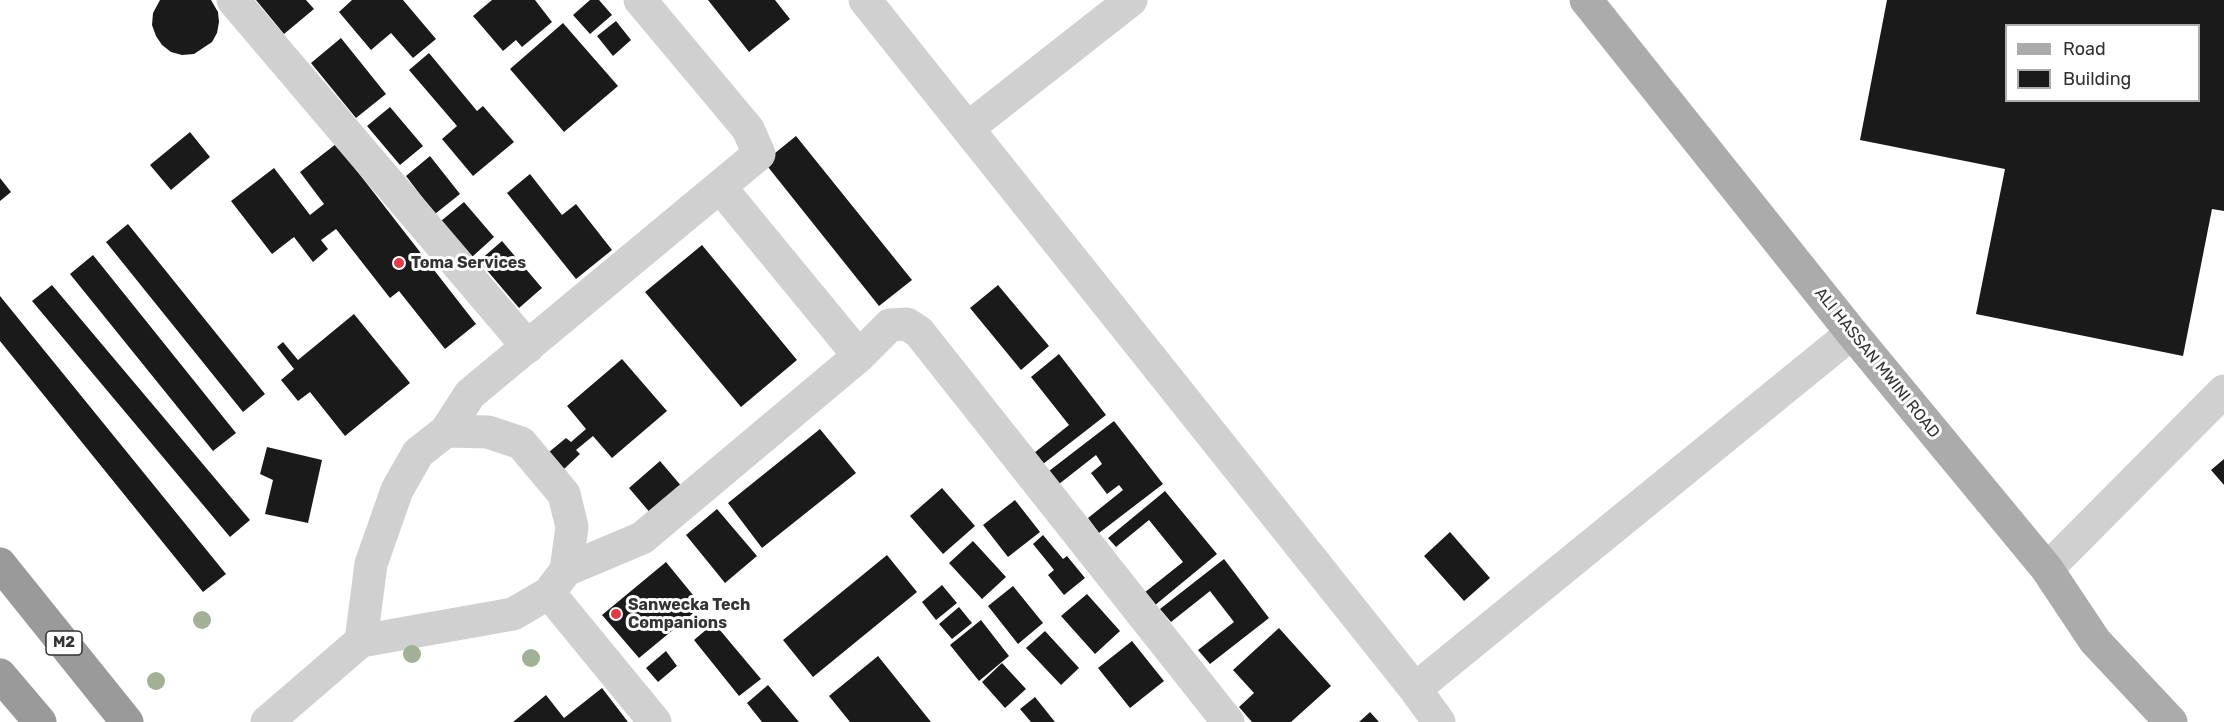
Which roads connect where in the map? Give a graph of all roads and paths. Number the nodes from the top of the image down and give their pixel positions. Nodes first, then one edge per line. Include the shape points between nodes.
1 (233, 0) edge
2 (640, 0) edge
3 (866, 0) edge
4 (1131, 0) edge
5 (1586, 0) edge
6 (968, 128) junction
7 (720, 187) junction
8 (1852, 333) junction
9 (528, 347) junction
10 (859, 356) junction
11 (2224, 391) edge
12 (446, 430) junction
13 (0, 564) edge
14 (2047, 569) junction
15 (557, 581) junction
16 (361, 641) junction
17 (0, 675) edge
18 (1415, 689) junction
19 (1222, 720) edge
20 (40, 722) edge
21 (128, 722) edge
22 (267, 722) edge
23 (655, 722) edge
24 (1439, 722) edge
25 (2171, 722) edge

1 - 9 street
2 - 7 street via 752,137 759,154
3 - 6 street
4 - 6 street
5 - 8 main road, ALI HASSAN MWINI ROAD
6 - 18 street
7 - 9 street
7 - 10 street
8 - 14 main road, ALI HASSAN MWINI ROAD
8 - 18 street
9 - 12 street via 470,394
10 - 15 street via 642,538
10 - 19 street via 890,325 907,324 919,332
11 - 14 street
12 - 15 street via 488,432 521,443 564,494 572,527
12 - 16 street via 418,453 397,490 371,564
13 - 21 highway, M2
14 - 25 main road, ALI HASSAN MWINI ROAD via 2095,641
15 - 16 street via 513,614
15 - 23 street
16 - 22 street
17 - 20 highway
18 - 24 street

